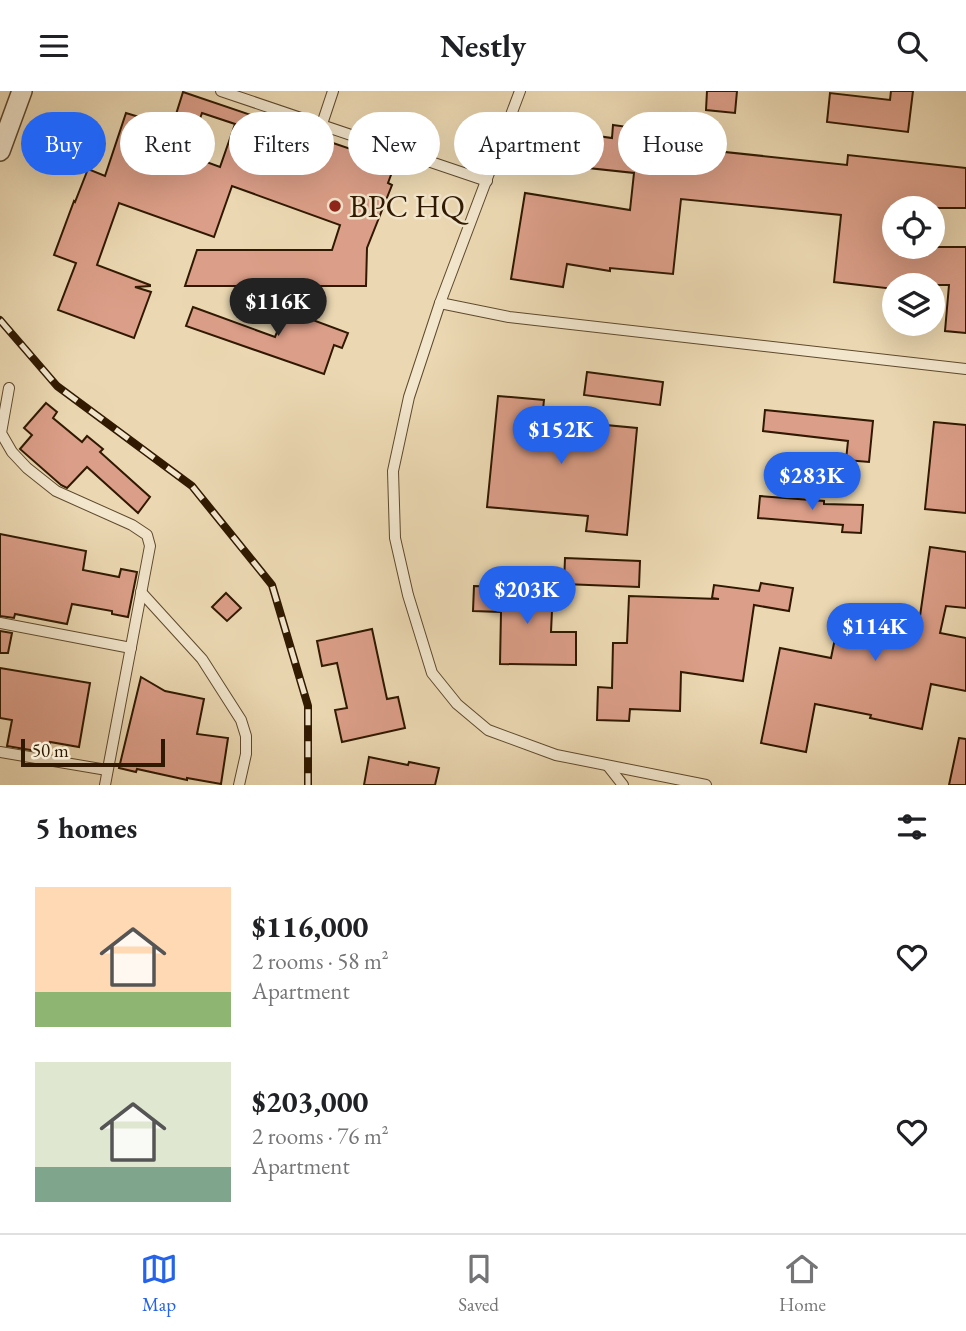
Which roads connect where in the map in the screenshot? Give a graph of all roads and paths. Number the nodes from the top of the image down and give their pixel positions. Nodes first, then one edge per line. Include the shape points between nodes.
1 (22, 91) edge
2 (221, 91) edge
3 (333, 91) edge
4 (520, 91) edge
5 (285, 112) edge
6 (326, 112) edge
7 (334, 128) edge
8 (0, 151) edge
9 (487, 181) junction
10 (440, 303) junction
11 (966, 369) edge
12 (9, 388) dead end
13 (1, 436) edge
14 (141, 592) junction
15 (0, 623) edge
16 (131, 648) junction
17 (0, 752) edge
18 (607, 766) junction
19 (107, 770) junction
20 (665, 782) edge
21 (105, 785) edge
22 (239, 785) edge
23 (623, 785) edge
24 (706, 785) edge

1 - 8 street
2 - 5 lane
3 - 6 lane
4 - 9 lane
7 - 9 lane
9 - 10 lane
10 - 11 lane via 509,317
10 - 18 lane via 409,397 393,471 395,538 432,673 457,704 488,730 555,755
12 - 13 lane
13 - 14 lane via 27,468 56,491 147,535 150,546
14 - 16 lane
14 - 22 lane via 202,659 241,720 246,754
15 - 16 lane
16 - 19 lane
17 - 19 lane
18 - 20 lane
18 - 23 lane
19 - 21 lane
20 - 24 lane

